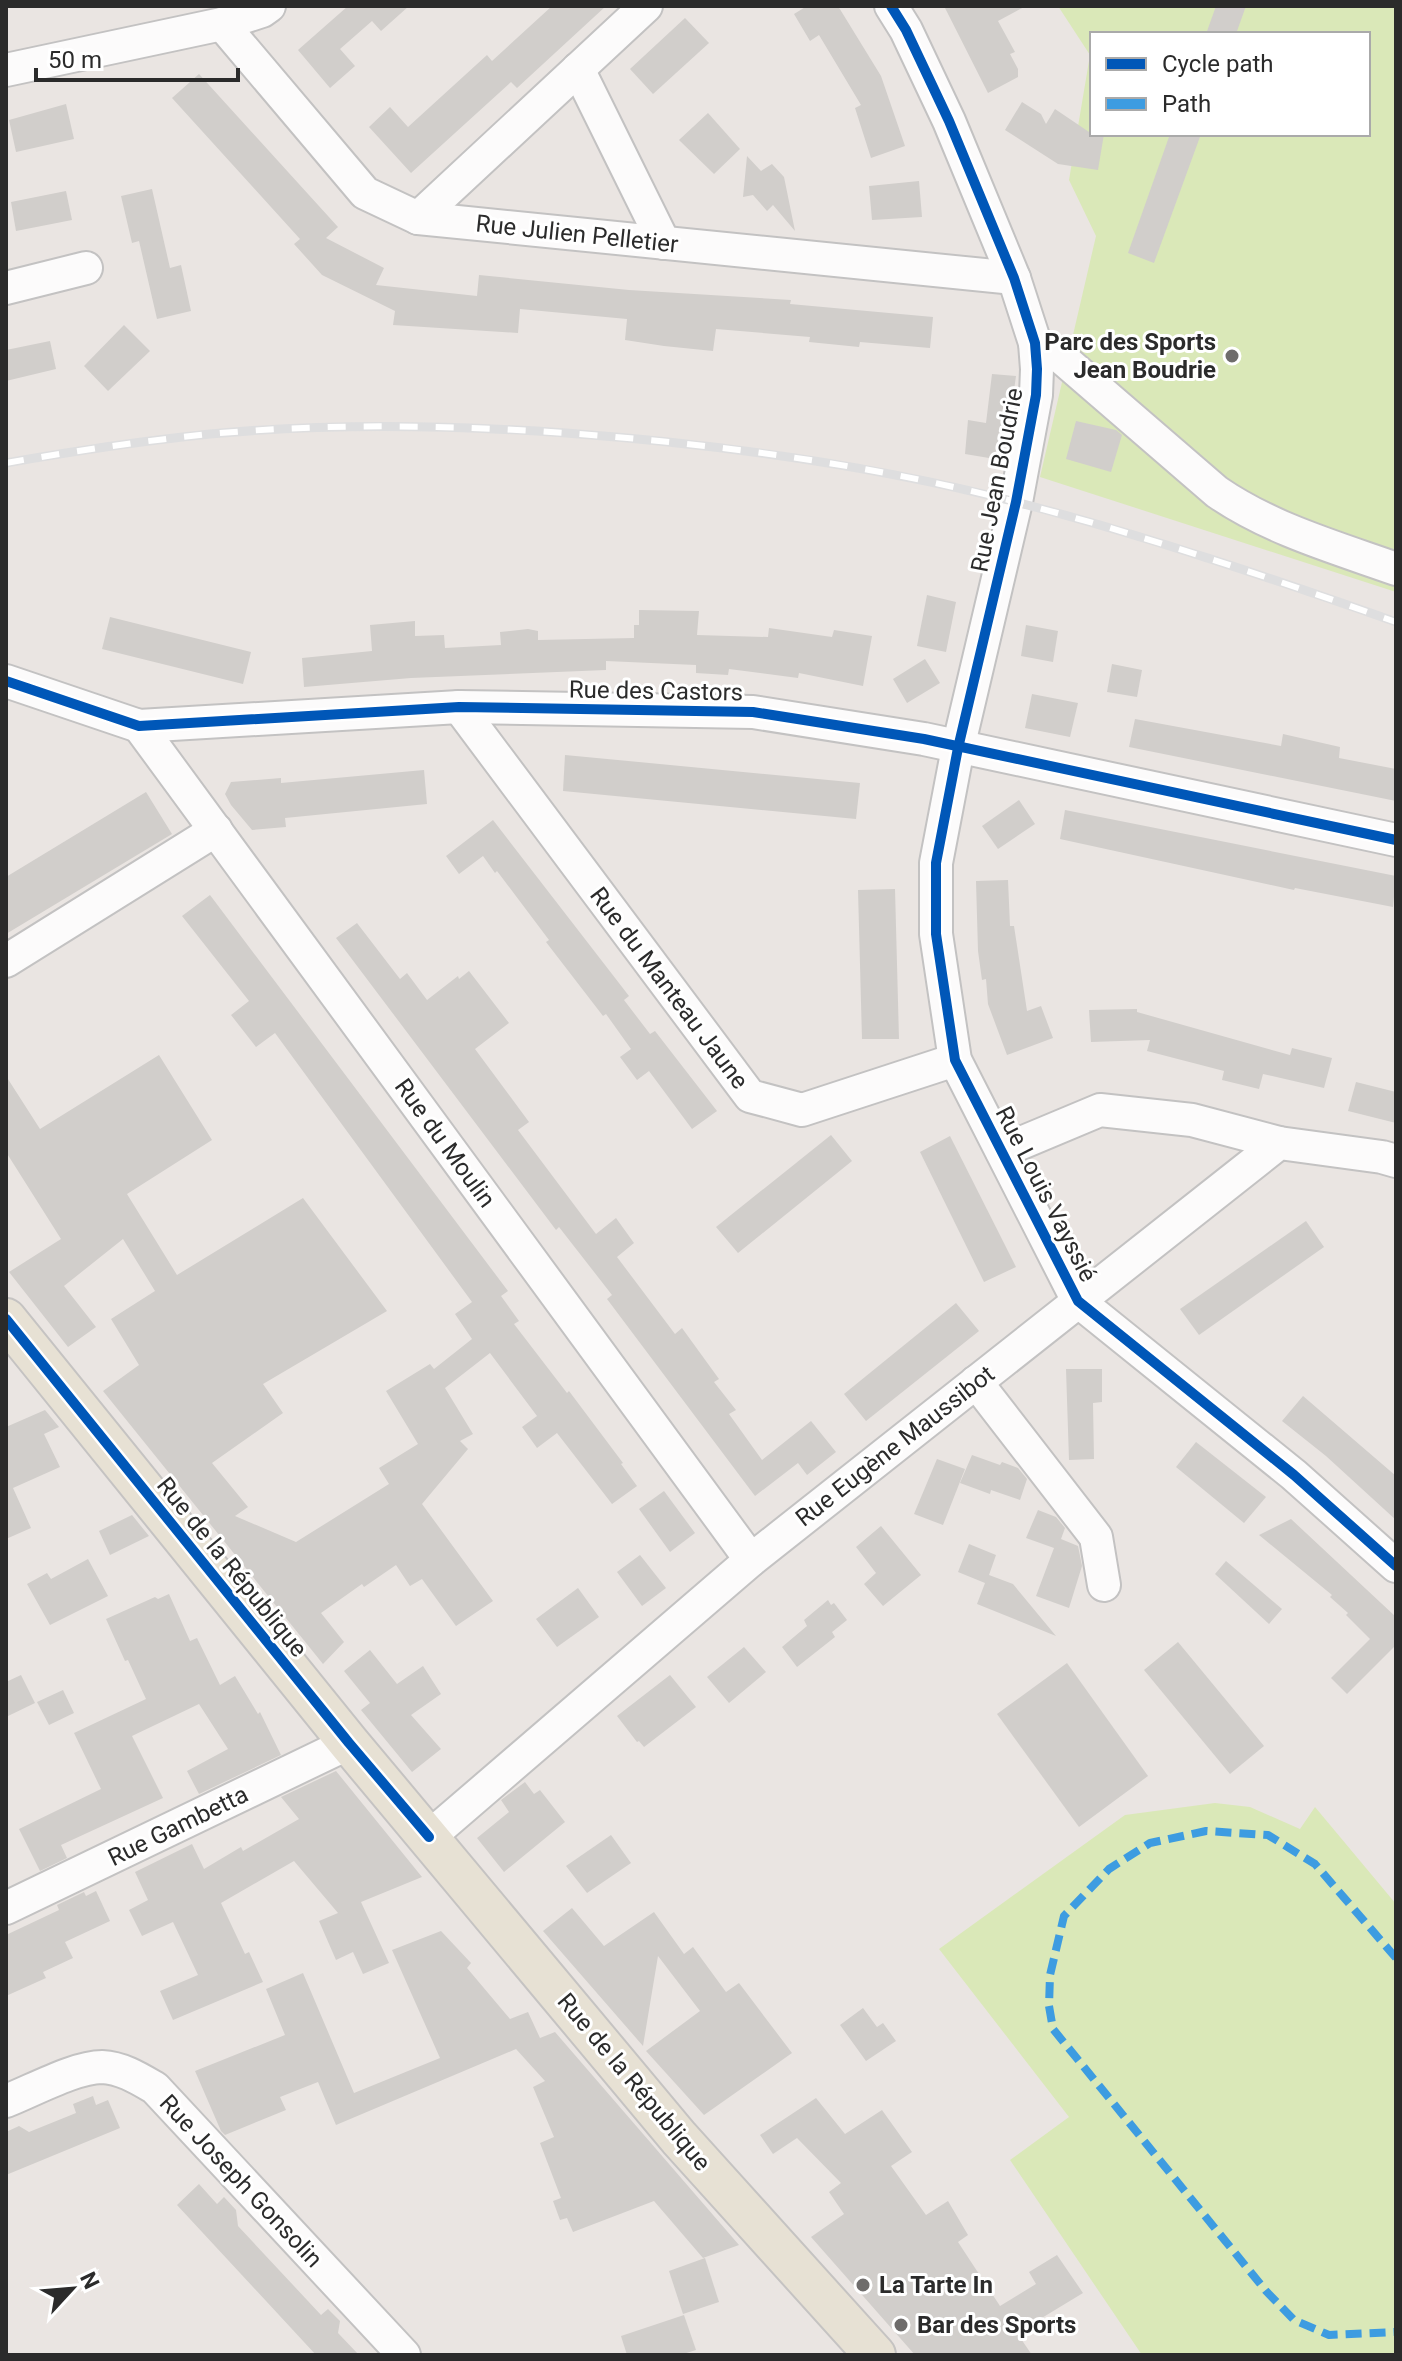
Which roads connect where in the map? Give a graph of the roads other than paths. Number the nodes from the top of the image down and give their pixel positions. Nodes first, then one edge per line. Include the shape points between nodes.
1 (269, 6) edge
2 (646, 6) edge
3 (891, 6) edge
4 (222, 24) junction
5 (578, 69) junction
6 (6, 70) edge
7 (418, 218) junction
8 (664, 243) junction
9 (86, 268) dead end
10 (1014, 278) junction
11 (6, 288) edge
12 (1035, 343) junction
13 (1396, 569) edge
14 (6, 681) edge
15 (459, 707) junction
16 (139, 726) junction
17 (958, 748) junction
18 (216, 830) junction
19 (1396, 840) edge
20 (6, 961) edge
21 (955, 1060) junction
22 (1279, 1143) junction
23 (1002, 1151) junction
24 (1396, 1161) edge
25 (1078, 1301) junction
26 (6, 1319) edge
27 (976, 1382) junction
28 (751, 1560) junction
29 (1396, 1566) edge
30 (1104, 1585) dead end
31 (349, 1743) junction
32 (429, 1837) junction
33 (6, 1908) edge
34 (6, 2101) edge
35 (404, 2355) edge
36 (875, 2355) edge

1 - 4 street
2 - 5 street
3 - 10 street, Rue Jean Boudrie via 949,121
4 - 6 street
4 - 7 street, Rue Julien Pelletier via 365,193
5 - 7 street
5 - 8 street
7 - 8 street, Rue Julien Pelletier
8 - 10 street, Rue Julien Pelletier
9 - 11 street
10 - 12 street, Rue Jean Boudrie
12 - 13 street via 1056,353 1243,510
12 - 17 street, Rue Jean Boudrie via 1036,395 1016,502
14 - 16 street, Rue des Castors
15 - 16 street, Rue des Castors
15 - 17 street, Rue des Castors via 753,712
15 - 21 street, Rue du Manteau Jaune via 750,1096 802,1110
16 - 18 street, Rue du Moulin
17 - 19 street, Rue des Castors
17 - 21 street, Rue Louis Vayssié via 936,863 936,934
18 - 20 street
18 - 28 street, Rue du Moulin
21 - 23 street, Rue Louis Vayssié
22 - 23 street via 1192,1120 1100,1110
22 - 24 street
22 - 25 street, Rue Eugène Maussibot
23 - 25 street, Rue Louis Vayssié
25 - 27 street, Rue Eugène Maussibot
25 - 29 street, Rue Louis Vayssié via 1294,1475
26 - 31 main road, Rue de la République
27 - 28 street, Rue Eugène Maussibot
27 - 30 street via 1096,1537
28 - 32 street, Rue Eugène Maussibot
31 - 32 main road, Rue de la République
31 - 33 street, Rue Gambetta
32 - 36 main road, Rue de la République via 679,2138
34 - 35 street, Rue Joseph Gonsolin via 101,2067 130,2073 155,2088

